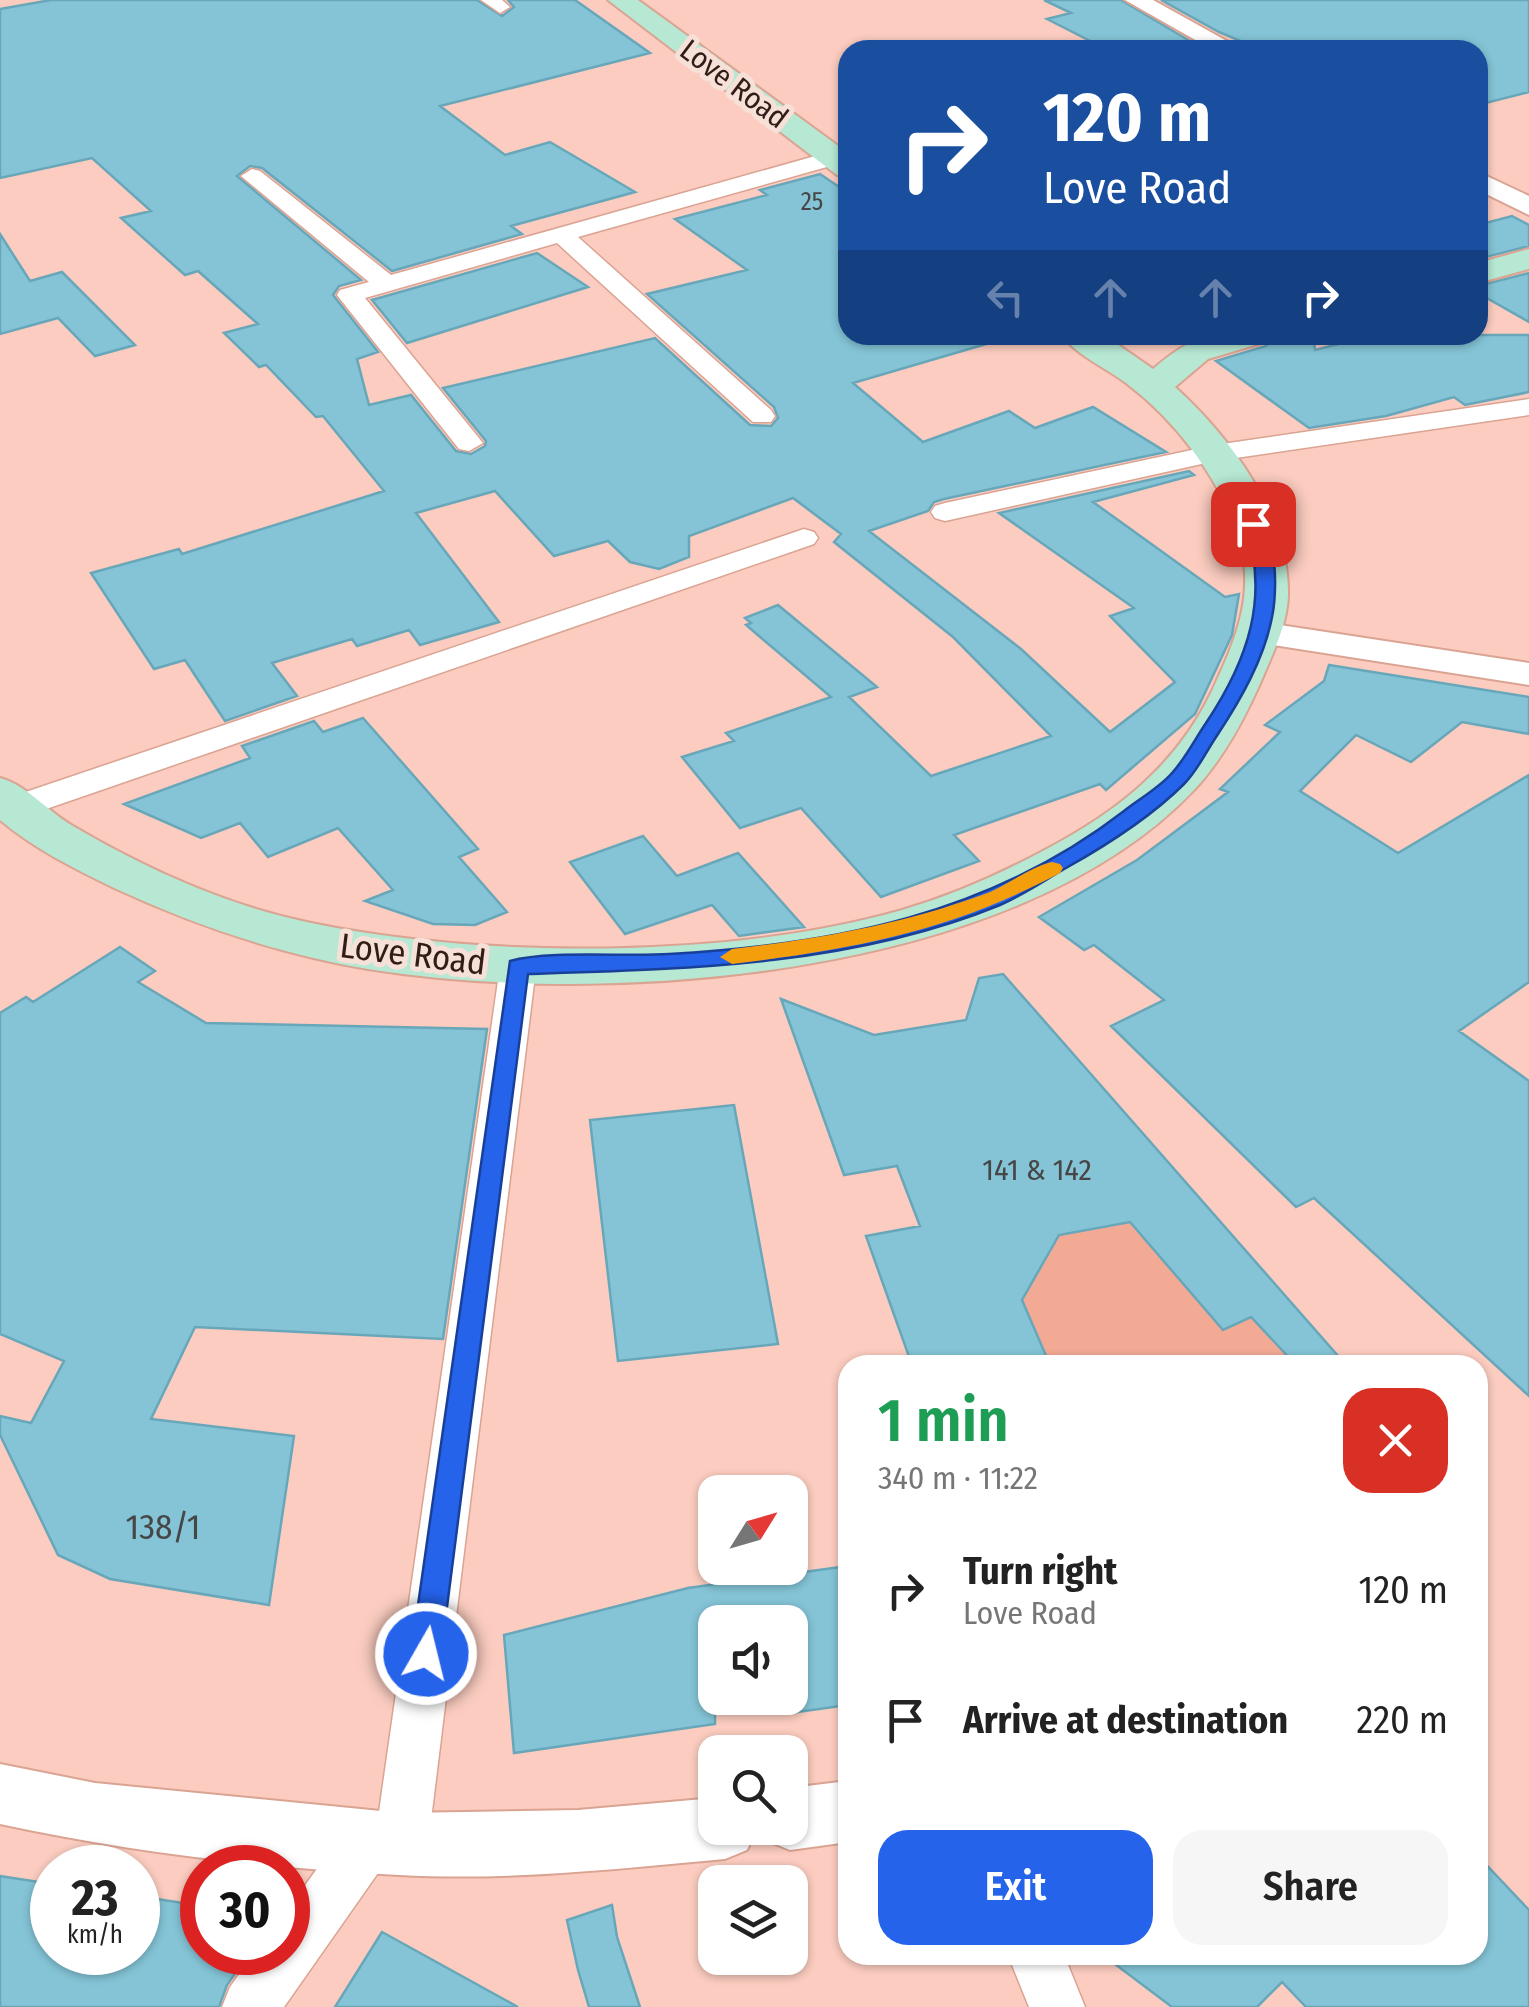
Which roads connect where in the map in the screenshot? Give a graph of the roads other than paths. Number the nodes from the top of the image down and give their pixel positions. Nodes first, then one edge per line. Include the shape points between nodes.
1 (621, 0) edge
2 (1136, 0) edge
3 (1212, 40) edge
4 (838, 162) edge
5 (838, 164) edge
6 (252, 176) dead end
7 (1488, 185) edge
8 (1529, 208) edge
9 (562, 234) junction
10 (1529, 240) edge
11 (1488, 252) edge
12 (1529, 259) edge
13 (1488, 270) edge
14 (388, 284) junction
15 (1094, 345) edge
16 (1168, 345) edge
17 (1154, 387) junction
18 (1529, 407) edge
19 (762, 416) dead end
20 (469, 444) dead end
21 (1215, 452) junction
22 (945, 512) dead end
23 (804, 538) dead end
24 (1260, 632) junction
25 (1529, 674) edge
26 (7, 801) edge
27 (518, 967) junction
28 (0, 1794) edge
29 (838, 1812) edge
30 (808, 1817) edge
31 (698, 1831) edge
32 (385, 1843) junction
33 (1040, 1965) edge
34 (250, 2007) edge
35 (1057, 2007) edge

1 - 4 main road, Love Road
2 - 3 street
5 - 9 street
6 - 14 street
7 - 8 street
9 - 14 street
9 - 19 street
10 - 11 main road
12 - 13 main road
14 - 20 street via 349,295
15 - 17 main road, Love Road
16 - 17 main road
17 - 21 main road, Love Road
18 - 21 street
21 - 22 street
21 - 24 main road, Love Road via 1264,554 1268,595
23 - 26 street
24 - 25 street
24 - 27 main road, Love Road via 1230,701 1178,778 1100,840 994,899 899,931 778,953
26 - 27 main road, Love Road via 61,841 230,918 418,961
27 - 32 street
28 - 32 street via 94,1814
29 - 30 street
31 - 32 street via 578,1842
32 - 34 street
33 - 35 street

